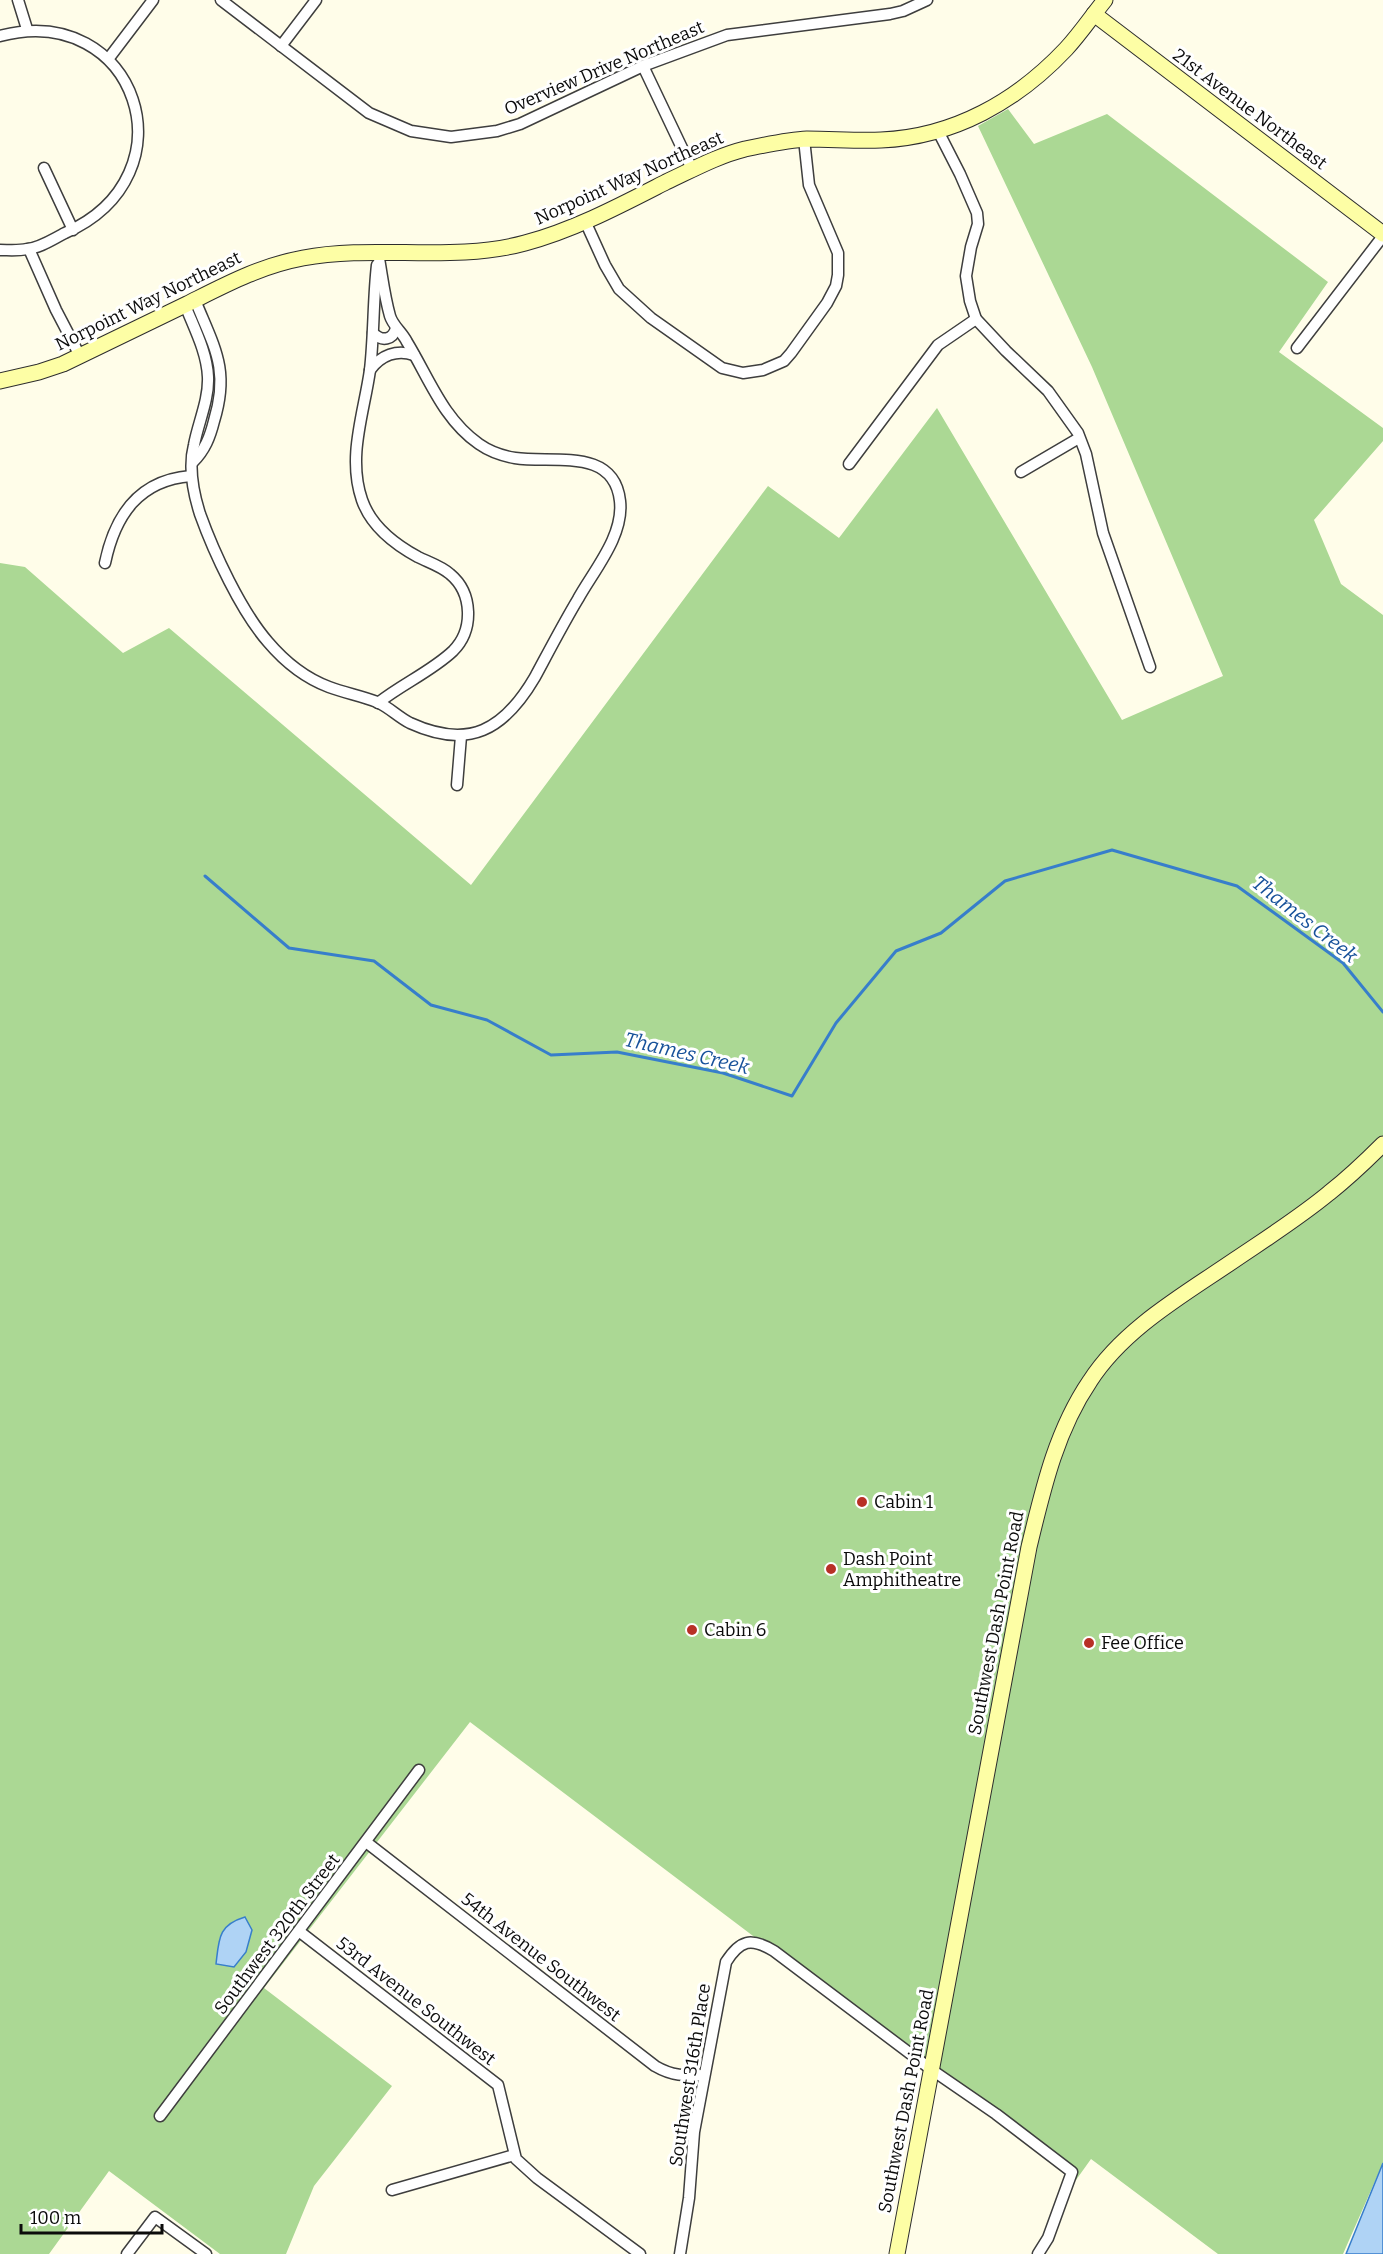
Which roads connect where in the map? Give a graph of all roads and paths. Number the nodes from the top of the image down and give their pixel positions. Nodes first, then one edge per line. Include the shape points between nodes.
1 (18, 0) edge
2 (153, 0) edge
3 (221, 0) edge
4 (316, 0) edge
5 (927, 0) edge
6 (1106, 0) edge
7 (1094, 14) junction
8 (27, 29) junction
9 (0, 36) edge
10 (281, 46) junction
11 (109, 58) junction
12 (643, 66) junction
13 (938, 131) junction
14 (804, 139) junction
15 (44, 168) dead end
16 (692, 169) junction
17 (585, 221) junction
18 (74, 230) junction
19 (1383, 235) edge
20 (29, 249) junction
21 (0, 250) edge
22 (378, 253) junction
23 (190, 302) junction
24 (976, 319) junction
25 (396, 328) junction
26 (373, 333) junction
27 (1297, 348) dead end
28 (414, 355) junction
29 (80, 356) junction
30 (369, 371) junction
31 (0, 381) edge
32 (1079, 438) junction
33 (849, 464) dead end
34 (1020, 472) dead end
35 (191, 476) junction
36 (105, 563) dead end
37 (1150, 667) dead end
38 (378, 703) junction
39 (461, 736) junction
40 (457, 784) dead end
41 (1378, 1149) edge
42 (419, 1770) dead end
43 (366, 1842) junction
44 (300, 1932) junction
45 (932, 2070) junction
46 (704, 2075) junction
47 (160, 2116) dead end
48 (514, 2155) junction
49 (392, 2190) dead end
50 (128, 2254) edge
51 (206, 2254) edge
52 (640, 2254) edge
53 (680, 2254) edge
54 (897, 2254) edge
55 (1038, 2254) edge

1 - 8 street
2 - 11 street
3 - 10 street, Overview Drive Northeast
4 - 10 street
5 - 12 street, Overview Drive Northeast via 890,14 727,35
6 - 7 street, Norpoint Way Northeast
7 - 13 street, Norpoint Way Northeast via 1066,49 1026,85 990,110
7 - 19 street, 21st Avenue Northeast
8 - 9 street
8 - 11 street via 73,35
10 - 12 street, Overview Drive Northeast via 369,113 411,130 451,137 520,124
11 - 18 street via 123,75 135,101 138,145 124,184 104,209
12 - 16 street
13 - 14 street, Norpoint Way Northeast via 883,140
13 - 24 street via 977,213 966,276
14 - 16 street, Norpoint Way Northeast via 743,150
14 - 17 street via 809,185 838,254 838,274 827,303 797,345 783,361 769,368 743,373 722,368 651,318 619,289
15 - 18 street
16 - 17 street, Norpoint Way Northeast
17 - 22 street, Norpoint Way Northeast via 500,249
18 - 20 street
19 - 27 street
20 - 21 street
20 - 29 street
22 - 23 street, Norpoint Way Northeast via 336,253 272,265
22 - 25 street via 390,319
22 - 26 street
23 - 29 street, Norpoint Way Northeast
23 - 35 street via 208,380 192,449
24 - 32 street via 1048,391
24 - 33 street via 934,350
25 - 26 street via 387,339
25 - 28 street
26 - 30 street
28 - 30 street via 391,354
28 - 39 street via 446,412 481,445 515,458 588,463 607,474 620,501 619,519 608,548 521,700 498,723
29 - 31 street, Norpoint Way Northeast via 39,372
30 - 38 street via 356,453 363,502 378,527 398,546 450,574 463,591 468,611 467,628 453,651
32 - 34 street
32 - 37 street via 1103,532
35 - 36 street via 166,480 135,498 116,526
35 - 38 street via 201,516 230,580 269,644 310,679
38 - 39 street via 417,726
39 - 40 street
41 - 45 street, Southwest Dash Point Road via 1322,1199 1128,1336 1091,1378 1076,1402 1047,1476 1029,1547
42 - 43 street, Southwest 320th Street
43 - 44 street, Southwest 320th Street
43 - 46 street, 54th Avenue Southwest via 656,2066 669,2074
44 - 47 street, Southwest 320th Street
44 - 48 street, 53rd Avenue Southwest via 498,2085
45 - 46 street, Southwest 316th Place via 774,1951 754,1942 737,1947 726,1962
45 - 54 street, Southwest Dash Point Road
45 - 55 street via 1072,2172 1048,2238
46 - 53 street, Southwest 316th Place
48 - 49 street
48 - 52 street via 537,2178
50 - 51 street via 156,2217

